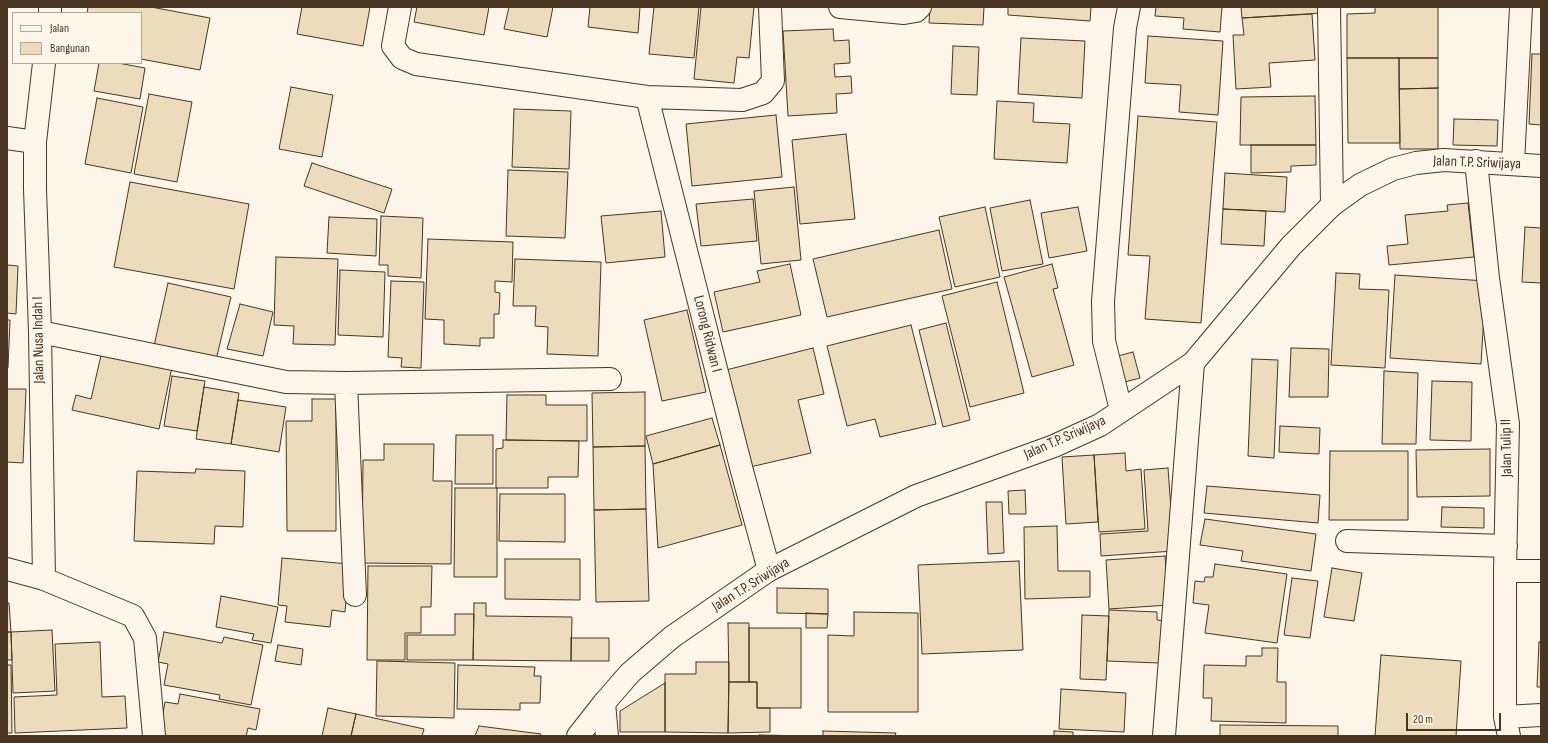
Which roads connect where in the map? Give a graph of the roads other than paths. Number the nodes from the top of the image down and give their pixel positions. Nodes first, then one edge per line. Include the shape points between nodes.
1 (400, 7) edge
2 (770, 7) edge
3 (840, 7) edge
4 (920, 7) edge
5 (1129, 7) edge
6 (1329, 7) edge
7 (1521, 7) edge
8 (44, 64) edge
9 (647, 97) junction
10 (7, 138) edge
11 (35, 142) junction
12 (1476, 161) junction
13 (1513, 163) junction
14 (1541, 166) edge
15 (1332, 204) junction
16 (40, 332) junction
17 (1193, 363) junction
18 (610, 379) dead end
19 (346, 383) junction
20 (1121, 410) junction
21 (1347, 541) dead end
22 (1506, 546) junction
23 (7, 569) edge
24 (769, 570) junction
25 (1541, 570) edge
26 (1505, 571) junction
27 (44, 579) junction
28 (355, 595) dead end
29 (604, 703) junction
30 (1541, 715) edge
31 (1507, 726) edge
32 (154, 736) edge
33 (578, 736) edge
34 (607, 736) edge
35 (1164, 736) edge

1 - 9 street via 393,46 402,58 416,64
2 - 9 street via 773,81 763,93 742,100
3 - 4 street via 904,13 916,11
5 - 20 street via 1125,28 1103,301 1104,340
6 - 15 street
7 - 13 street
8 - 11 street, Jalan Nusa Indah I
9 - 24 street, Lorong Ridwan I
10 - 11 street
11 - 16 street, Jalan Nusa Indah I
12 - 13 street, Jalan T.P. Sriwijaya
12 - 15 street, Jalan T.P. Sriwijaya via 1444,160 1393,169 1360,185
12 - 22 street, Jalan Tulip II via 1488,278 1508,424
13 - 14 street, Jalan T.P. Sriwijaya
15 - 17 street, Jalan T.P. Sriwijaya via 1291,246
16 - 19 street via 286,382
16 - 27 street, Jalan Nusa Indah I
17 - 20 street, Jalan T.P. Sriwijaya
17 - 35 street
18 - 19 street
19 - 28 street
20 - 24 street, Jalan T.P. Sriwijaya via 1100,425 1054,446 916,496
21 - 22 street
22 - 26 street, Jalan Tulip II
23 - 27 street
24 - 29 street, Jalan T.P. Sriwijaya via 672,637 630,673
25 - 26 street
26 - 31 street, Jalan Tulip II
27 - 32 street via 133,616 145,638
29 - 33 street, Jalan T.P. Sriwijaya
29 - 34 street
30 - 31 street

